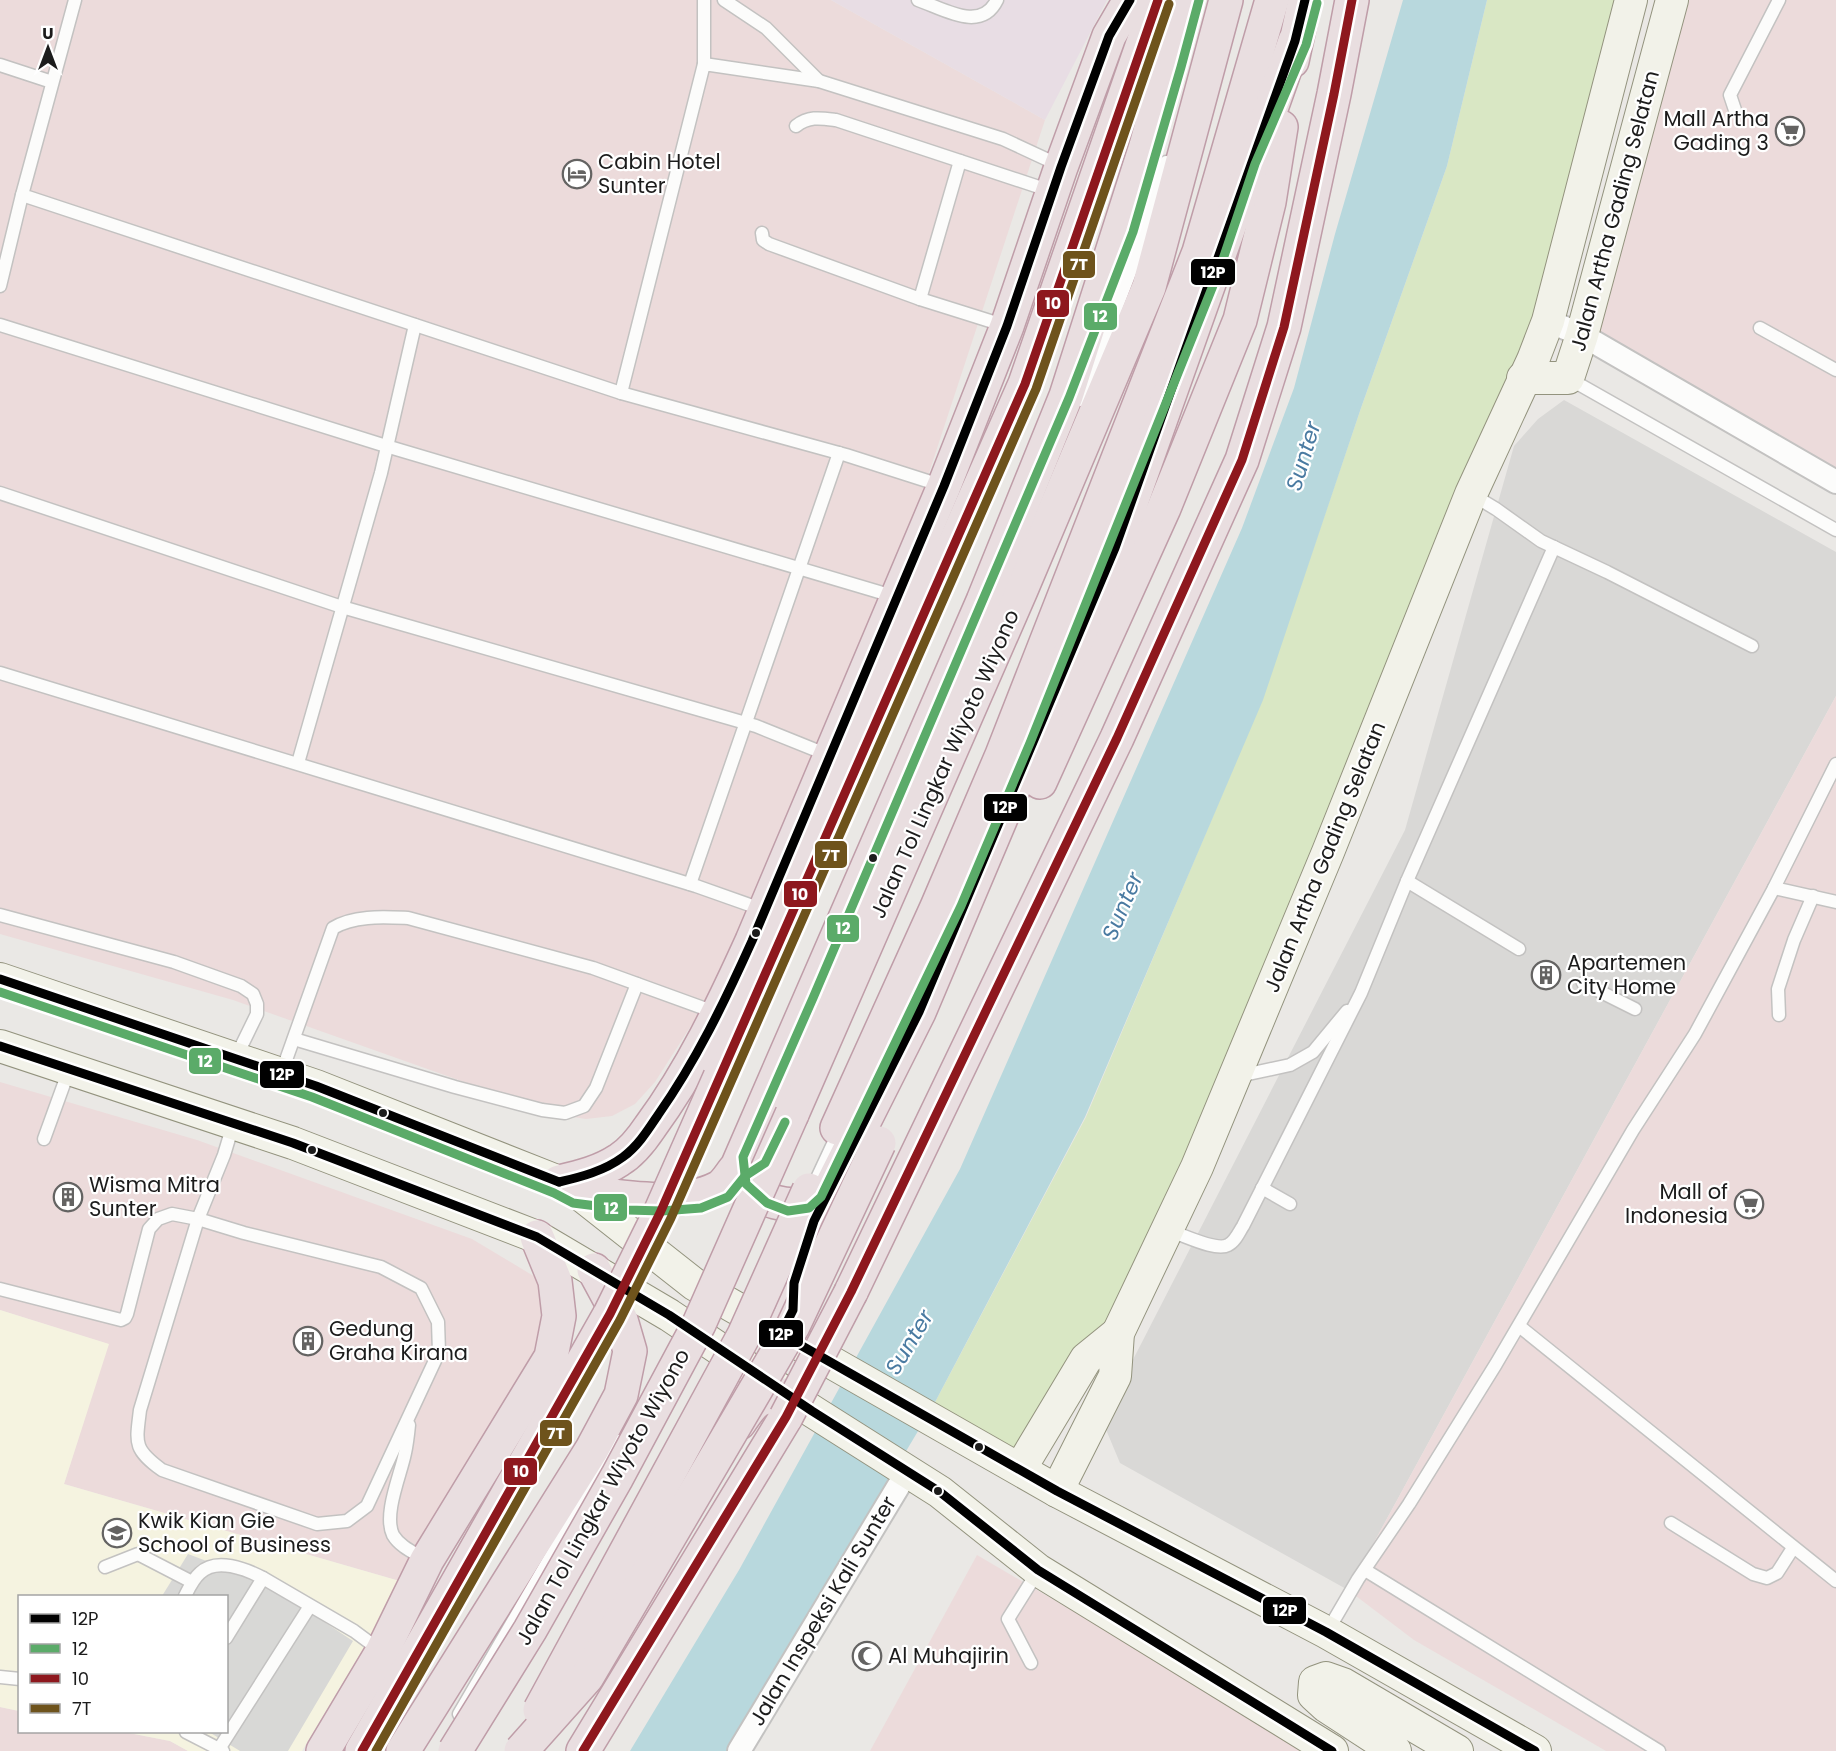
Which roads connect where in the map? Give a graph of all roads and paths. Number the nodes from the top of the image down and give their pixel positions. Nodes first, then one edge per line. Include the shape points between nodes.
1 (75, 0) edge
2 (704, 0) edge
3 (724, 0) edge
4 (918, 0) edge
5 (998, 0) edge
6 (1130, 0) edge
7 (1158, 0) edge
8 (1186, 0) edge
9 (1204, 0) edge
10 (1211, 0) edge
11 (1226, 0) edge
12 (1272, 0) edge
13 (1305, 0) edge
14 (1352, 0) edge
15 (1631, 0) edge
16 (1672, 0) edge
17 (1779, 0) edge
18 (1295, 41) junction
19 (704, 64) junction
20 (0, 65) edge
21 (819, 81) junction
22 (52, 82) junction
23 (1735, 110) dead end
24 (796, 126) dead end
25 (960, 160) junction
26 (1057, 179) junction
27 (22, 195) junction
28 (762, 233) dead end
29 (0, 286) edge
30 (920, 299) junction
31 (1548, 321) junction
32 (0, 325) edge
33 (416, 325) junction
34 (1007, 326) junction
35 (1760, 328) dead end
36 (1582, 335) junction
37 (1528, 369) junction
38 (1836, 370) edge
39 (1568, 378) junction
40 (621, 393) junction
41 (386, 446) junction
42 (838, 453) junction
43 (1836, 482) edge
44 (944, 486) junction
45 (0, 493) edge
46 (1472, 494) junction
47 (1836, 530) edge
48 (1554, 548) junction
49 (799, 567) junction
50 (896, 597) junction
51 (983, 600) junction
52 (342, 607) junction
53 (1752, 646) dead end
54 (0, 673) edge
55 (751, 725) junction
56 (829, 755) junction
57 (298, 763) junction
58 (1836, 764) edge
59 (1407, 881) junction
60 (690, 884) junction
61 (1774, 888) junction
62 (1812, 896) junction
63 (1836, 902) edge
64 (764, 910) junction
65 (0, 915) edge
66 (1519, 950) dead end
67 (0, 979) edge
68 (1583, 983) dead end
69 (637, 984) junction
70 (1361, 993) junction
71 (1635, 1009) dead end
72 (718, 1014) junction
73 (1779, 1015) dead end
74 (294, 1039) junction
75 (2, 1051) edge
76 (234, 1059) junction
77 (796, 1068) dead end
78 (69, 1069) junction
79 (280, 1074) junction
80 (1235, 1076) junction
81 (777, 1112) dead end
82 (233, 1123) junction
83 (44, 1139) dead end
84 (747, 1161) junction
85 (567, 1186) junction
86 (1262, 1188) junction
87 (825, 1199) junction
88 (1290, 1204) dead end
89 (198, 1219) junction
90 (1167, 1230) junction
91 (537, 1237) junction
92 (594, 1270) junction
93 (0, 1289) edge
94 (1518, 1326) junction
95 (1118, 1333) junction
96 (781, 1334) junction
97 (800, 1403) junction
98 (411, 1412) junction
99 (622, 1435) dead end
100 (1020, 1469) junction
101 (905, 1471) junction
102 (1058, 1491) junction
103 (1671, 1523) dead end
104 (1793, 1548) junction
105 (427, 1560) junction
106 (105, 1567) dead end
107 (1038, 1570) junction
108 (1365, 1570) junction
109 (263, 1578) junction
110 (1836, 1581) edge
111 (192, 1582) junction
112 (185, 1595) edge
113 (310, 1606) junction
114 (1326, 1632) junction
115 (228, 1635) edge
116 (382, 1652) junction
117 (1031, 1663) dead end
118 (0, 1677) edge
119 (18, 1679) edge
120 (190, 1733) edge
121 (455, 1736) edge
122 (221, 1750) edge
123 (323, 1751) edge
124 (362, 1751) edge
125 (403, 1751) edge
126 (519, 1751) edge
127 (538, 1751) edge
128 (584, 1751) edge
129 (739, 1751) edge
130 (1332, 1751) edge
131 (1395, 1751) edge
132 (1457, 1751) edge
133 (1535, 1751) edge
134 (1659, 1751) edge

1 - 22 lane
2 - 19 lane
3 - 21 lane via 766,28
4 - 5 lane via 967,18 989,13
6 - 26 highway via 1109,36
7 - 124 highway, bridge via 1025,384 660,1213 610,1314
8 - 51 highway via 1146,146 1066,396
9 - 51 highway via 1164,151 1092,324 1059,429
10 - 77 lane via 1144,236 1084,392
11 - 121 highway, Jalan Tol Lingkar Wiyoto Wiyono, bridge via 1149,287 1021,590 699,1324 536,1620
12 - 126 highway, Jalan Tol Lingkar Wiyoto Wiyono, bridge via 1199,252 1044,650 942,896 744,1335
13 - 18 highway
14 - 128 highway, bridge via 1284,327 1242,460 1117,738 851,1292 786,1418
15 - 31 main road, Jalan Artha Gading Selatan
16 - 36 main road, Jalan Artha Gading Selatan
17 - 23 lane via 1730,95
18 - 84 lane via 1244,160 1209,264 1019,738 950,901 811,1191 804,1197 787,1199 772,1192 757,1179 754,1161
18 - 87 highway via 1115,548 919,1012
18 - 126 highway, bridge via 1269,202 1240,320 1164,508 927,1042 793,1326 587,1677
19 - 21 lane
19 - 40 lane
20 - 22 lane
21 - 26 lane via 1003,139
22 - 27 lane
24 - 25 lane via 813,117 836,120
25 - 26 lane
25 - 30 lane
26 - 34 highway
27 - 29 lane
27 - 33 lane
28 - 30 lane via 769,244
30 - 34 lane
31 - 36 street
31 - 37 main road, Jalan Artha Gading Selatan
32 - 41 lane
33 - 40 lane
33 - 41 lane
34 - 44 highway
35 - 38 lane
36 - 39 main road, Jalan Artha Gading Selatan
36 - 43 street
37 - 39 main road, Jalan Artha Gading Selatan
37 - 46 main road, Jalan Artha Gading Selatan
39 - 47 lane
40 - 42 lane
41 - 49 lane
41 - 52 lane
42 - 44 lane
42 - 49 lane
44 - 50 highway
45 - 52 lane
46 - 48 lane
46 - 80 main road, Jalan Artha Gading Selatan
48 - 53 lane
48 - 59 lane
49 - 50 lane
49 - 55 lane
50 - 56 highway
51 - 84 highway
52 - 55 lane
52 - 57 lane
54 - 57 lane
55 - 56 lane
55 - 60 lane
56 - 64 highway
57 - 60 lane
58 - 61 lane
59 - 66 lane
59 - 70 lane
60 - 64 lane
61 - 62 lane
61 - 94 lane via 1695,1034 1633,1130
62 - 63 lane
62 - 73 lane via 1778,989
64 - 72 highway
65 - 76 lane via 174,962 241,986 253,994 257,1014
67 - 76 main road
68 - 71 lane
69 - 72 lane
69 - 74 lane via 593,968 408,918 358,919 333,928
69 - 74 lane via 596,1088 584,1107 565,1113 455,1087
70 - 80 lane via 1313,1052 1290,1065
70 - 86 lane
72 - 85 highway via 666,1106 640,1142 621,1160
74 - 79 lane
75 - 78 main road
76 - 79 main road
78 - 82 main road
78 - 83 lane
79 - 85 main road
80 - 90 main road, Jalan Artha Gading Selatan
81 - 84 lane
82 - 89 lane
82 - 91 main road
84 - 85 highway via 721,1187 698,1196 630,1198
84 - 87 highway via 745,1182 773,1202 791,1206
85 - 96 main road via 694,1284
86 - 88 lane
86 - 90 lane via 1228,1245 1220,1248
87 - 96 highway via 794,1283 793,1310
89 - 93 lane via 172,1214 149,1229 127,1314 121,1320
89 - 98 lane via 381,1266 421,1288 438,1322 439,1352
89 - 98 lane via 140,1410 137,1438 143,1456 162,1470 317,1524 347,1521 367,1506
90 - 95 main road, Jalan Artha Gading Selatan
91 - 92 main road
91 - 105 highway via 555,1281 559,1316 551,1357
92 - 97 main road via 672,1325
92 - 125 highway via 621,1320 630,1351 621,1395 592,1449
94 - 104 lane
94 - 108 lane
95 - 100 main road, Jalan Artha Gading Selatan via 1086,1359
95 - 102 main road, Jalan Artha Gading Selatan via 1115,1376
96 - 100 main road
97 - 101 main road
97 - 127 highway via 764,1396 750,1406
98 - 105 lane via 390,1518 392,1533 400,1544
99 - 121 lane
100 - 102 main road
101 - 107 main road via 940,1492
101 - 129 street, Jalan Inspeksi Kali Sunter
102 - 114 main road
103 - 104 lane via 1752,1574 1767,1578 1777,1573
104 - 110 lane
105 - 116 highway
106 - 111 lane via 138,1554
107 - 117 lane via 1008,1619
107 - 130 main road
108 - 114 lane
108 - 134 lane
109 - 111 lane via 233,1565 202,1570
109 - 113 lane
109 - 115 lane
111 - 112 lane
113 - 116 lane
113 - 122 lane
114 - 133 main road
116 - 123 highway
118 - 119 lane
120 - 122 lane
131 - 132 main road via 1326,1706 1314,1695 1315,1682 1326,1678 1343,1684

